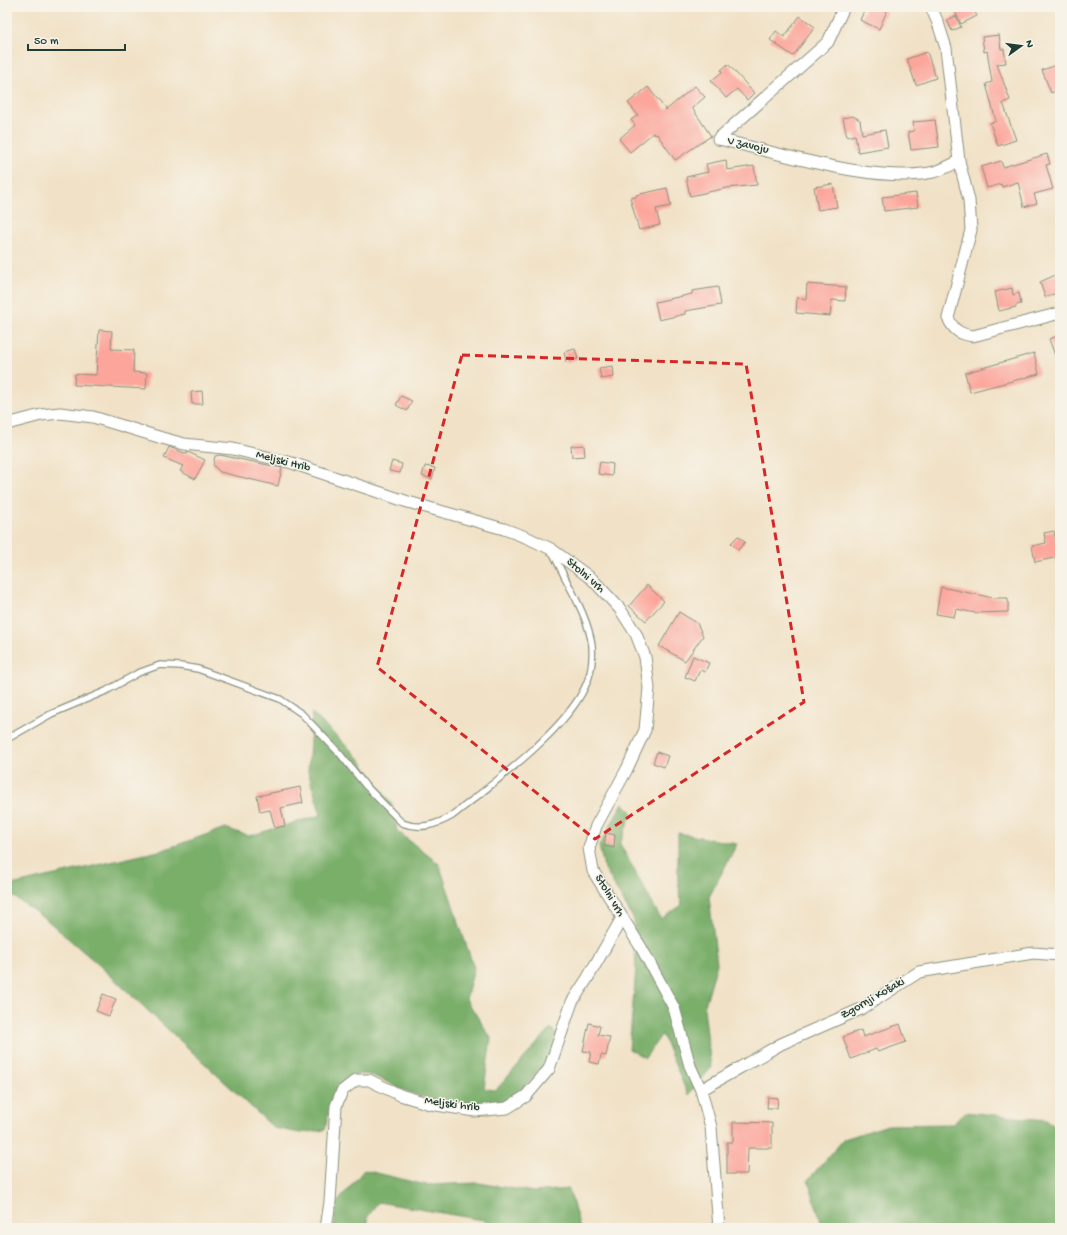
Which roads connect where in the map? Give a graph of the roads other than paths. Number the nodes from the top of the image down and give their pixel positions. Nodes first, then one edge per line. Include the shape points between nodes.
1 (844, 7) edge
2 (931, 7) edge
3 (959, 161) junction
4 (1060, 313) edge
5 (7, 424) edge
6 (552, 549) junction
7 (7, 739) edge
8 (622, 918) junction
9 (1060, 955) edge
10 (701, 1090) junction
11 (326, 1228) edge
12 (719, 1228) edge

1 - 3 street, V zavoju via 828,42 718,139 850,169 897,175 935,172
2 - 3 street via 946,48
3 - 4 street via 969,200 971,230 948,318 952,326 960,334 973,336
5 - 6 street, Meljski Hrib via 60,413 92,417 184,444 234,449 292,463 408,502 504,529
6 - 7 lane via 588,628 592,646 592,665 586,687 578,700 546,736 442,822 427,827 402,823 302,714 280,699 198,669 160,665 138,672 106,691 51,714
6 - 8 street, Stolni vrh via 592,579 620,609 636,634 645,657 650,688 645,730 596,826 589,848 593,871
8 - 10 street, Stolni vrh via 674,1008 690,1066
8 - 11 street, Meljski hrib via 572,1002 549,1069 526,1096 507,1108 475,1111 430,1104 400,1095 369,1080 356,1080 342,1091 336,1106
9 - 10 street, Zgornji Košaki via 1034,953 919,972 861,1009 781,1044
10 - 12 street, Stolni vrh via 711,1127

